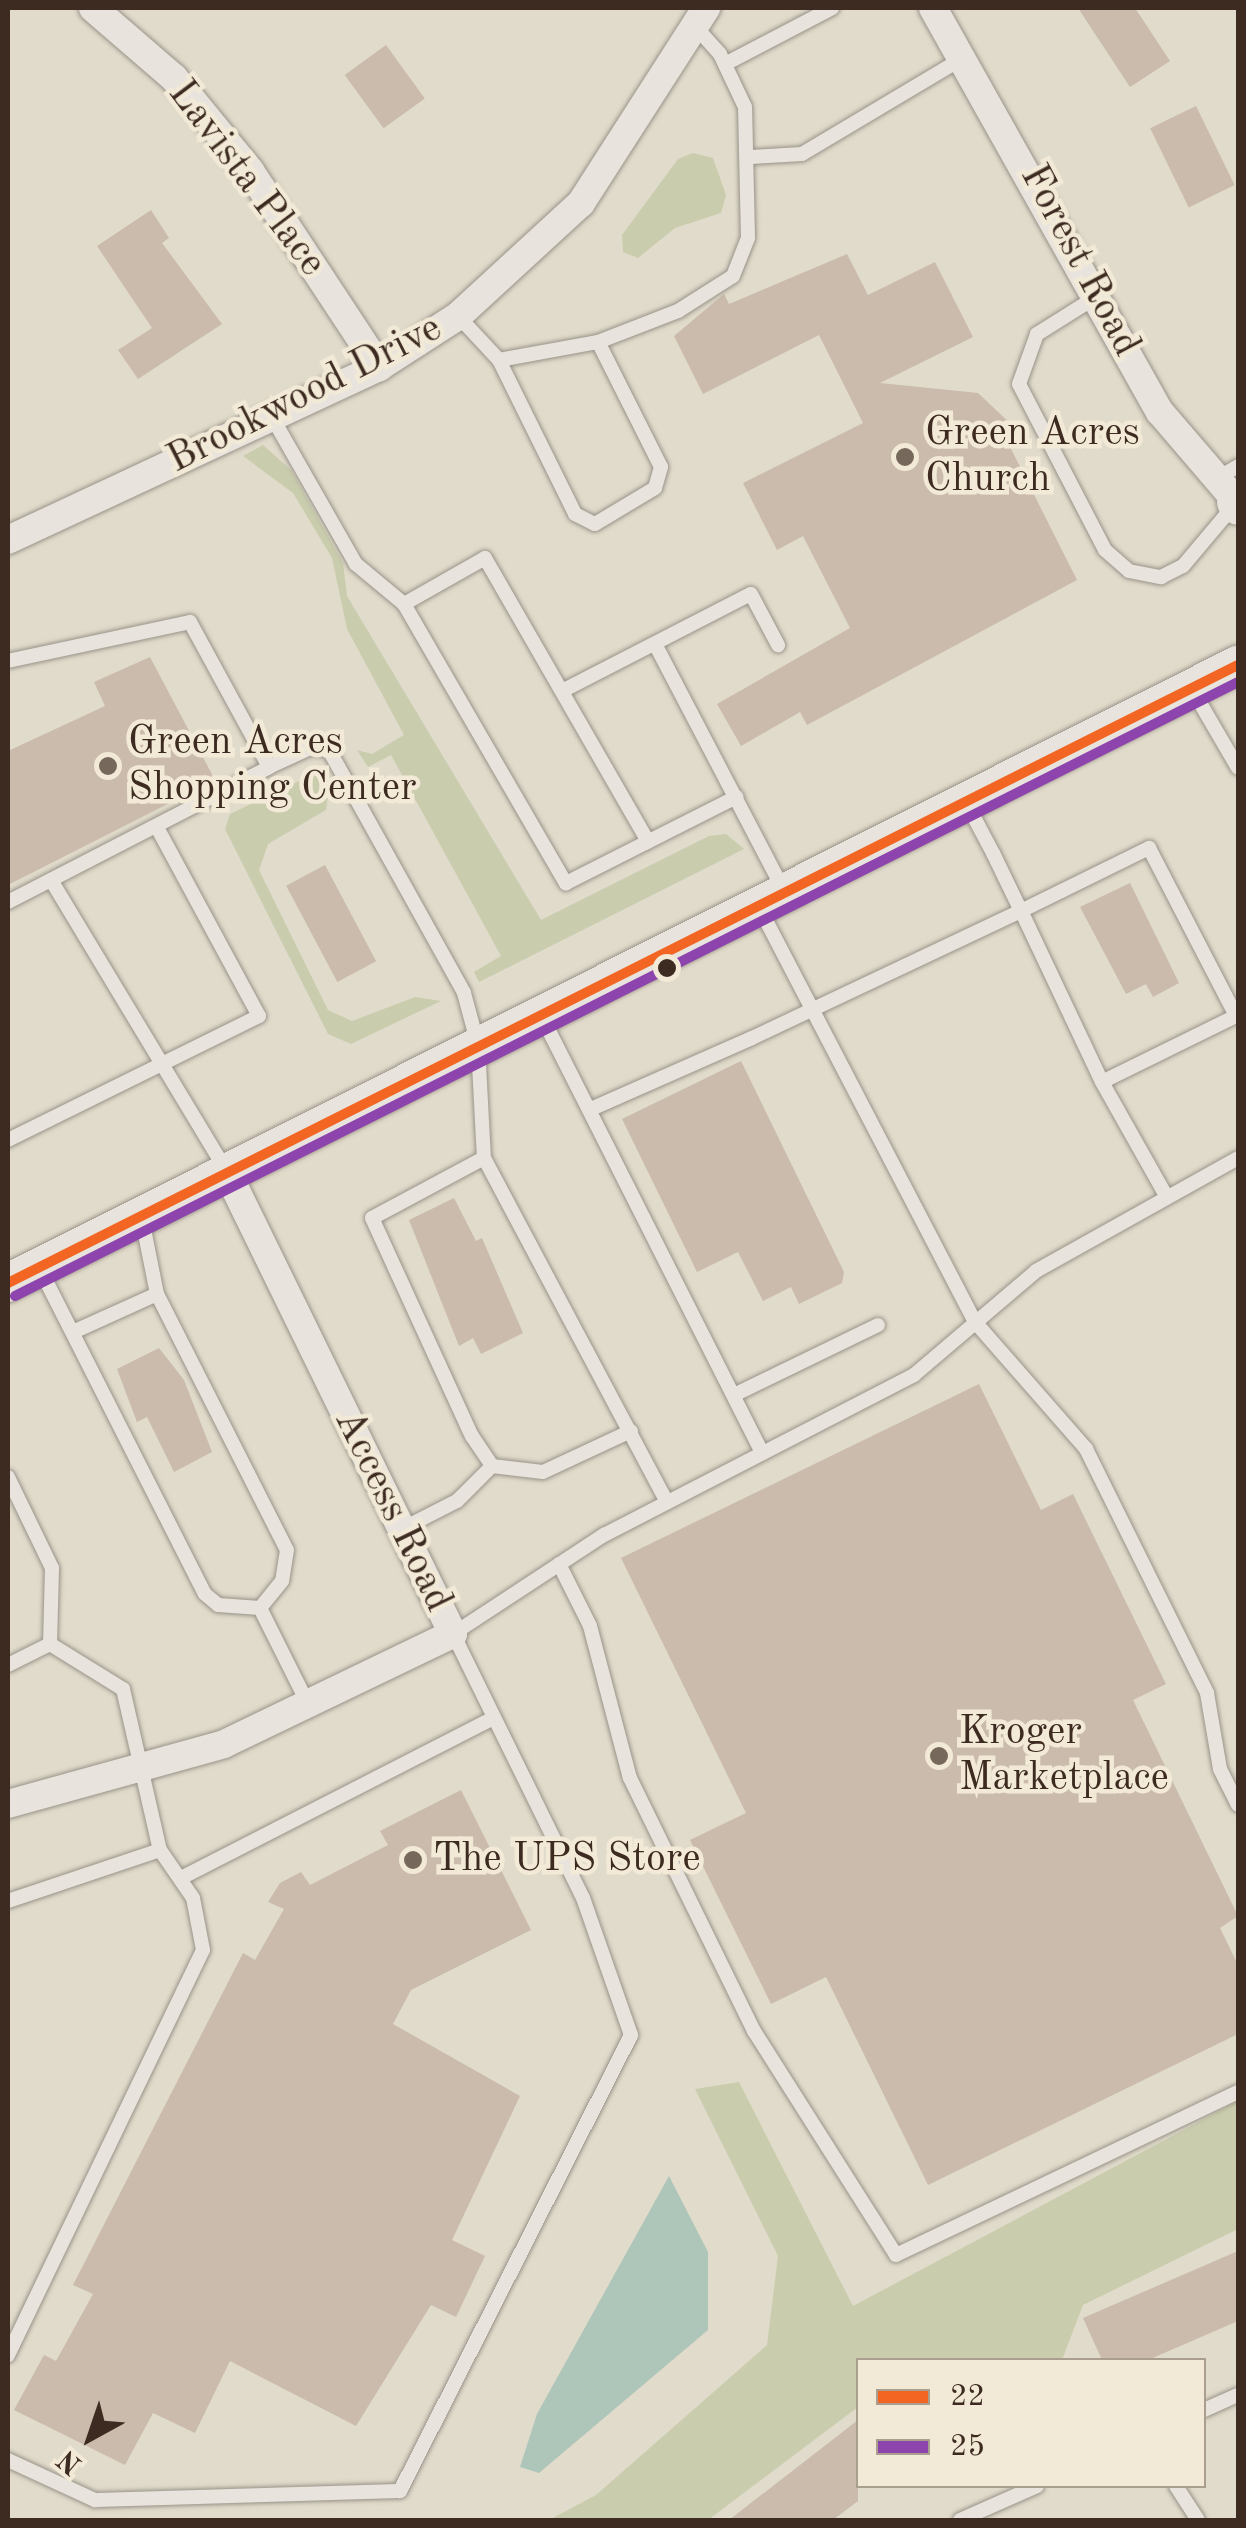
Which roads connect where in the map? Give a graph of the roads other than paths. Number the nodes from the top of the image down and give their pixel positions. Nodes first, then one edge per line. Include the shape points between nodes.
1 (93, 8) edge
2 (832, 8) edge
3 (933, 8) edge
4 (700, 16) edge
5 (966, 56) junction
6 (725, 64) junction
7 (750, 158) junction
8 (1097, 296) junction
9 (458, 316) junction
10 (598, 342) junction
11 (500, 360) junction
12 (379, 366) junction
13 (272, 418) junction
14 (1233, 491) edge
15 (8, 540) edge
16 (404, 604) junction
17 (655, 644) junction
18 (778, 645) dead end
19 (8, 661) edge
20 (1238, 665) edge
21 (1192, 688) junction
22 (562, 691) junction
23 (269, 767) junction
24 (1238, 768) edge
25 (736, 797) junction
26 (967, 803) junction
27 (157, 827) junction
28 (648, 842) junction
29 (51, 880) junction
30 (772, 901) junction
31 (8, 902) edge
32 (1020, 912) junction
33 (814, 1009) junction
34 (540, 1014) junction
35 (478, 1045) junction
36 (164, 1064) junction
37 (1102, 1082) junction
38 (590, 1109) junction
39 (8, 1140) edge
40 (484, 1158) junction
41 (1238, 1158) edge
42 (227, 1172) junction
43 (1165, 1194) junction
44 (141, 1216) junction
45 (24, 1275) edge
46 (156, 1294) junction
47 (975, 1322) junction
48 (878, 1326) dead end
49 (73, 1332) junction
50 (734, 1395) junction
51 (631, 1430) junction
52 (762, 1453) junction
53 (492, 1466) junction
54 (8, 1478) edge
55 (667, 1502) junction
56 (402, 1529) junction
57 (559, 1564) junction
58 (260, 1608) junction
59 (453, 1634) junction
60 (50, 1644) junction
61 (8, 1665) edge
62 (309, 1706) junction
63 (493, 1718) junction
64 (138, 1768) junction
65 (8, 1804) edge
66 (1238, 1805) edge
67 (160, 1850) junction
68 (181, 1878) junction
69 (8, 1901) edge
70 (1238, 2092) edge
71 (8, 2356) edge
72 (1238, 2394) edge
73 (1206, 2409) edge
74 (8, 2460) edge
75 (1032, 2488) edge
76 (1177, 2488) edge
77 (960, 2520) edge
78 (1198, 2520) edge

1 - 12 street, Lavista Place via 174,78 250,172
2 - 6 lane
3 - 5 street, Forest Road
4 - 6 lane
4 - 9 street, Brookwood Drive via 581,202
5 - 7 lane via 802,154
5 - 8 street, Forest Road
6 - 7 lane via 745,107
7 - 10 lane via 748,238 733,276 678,311
8 - 14 street, Forest Road via 1160,412
8 - 14 lane via 1037,334 1019,384 1106,550 1129,570 1161,577 1183,566
9 - 11 lane
9 - 12 street, Brookwood Drive
10 - 11 lane
10 - 11 lane via 661,466 654,488 594,524 575,514
12 - 13 street, Brookwood Drive
13 - 15 street, Brookwood Drive
13 - 16 lane via 356,564
16 - 22 lane via 485,558
16 - 28 lane via 566,883
17 - 18 lane via 751,594
17 - 22 lane
17 - 25 lane
19 - 23 lane via 190,622
20 - 21 main road
21 - 24 lane
21 - 26 main road
22 - 28 lane
23 - 27 lane
23 - 35 lane via 310,748 342,763 464,993
25 - 28 lane
25 - 30 lane
26 - 30 main road
26 - 32 lane
27 - 29 lane
27 - 36 lane via 259,1016
29 - 31 lane
29 - 36 lane
30 - 33 lane
30 - 34 main road
32 - 33 lane
32 - 37 lane
32 - 37 lane via 1149,848 1236,1016
33 - 38 lane
33 - 47 lane
34 - 35 main road
34 - 38 lane
35 - 40 lane
35 - 42 main road
36 - 39 lane
36 - 42 lane
37 - 43 lane
38 - 50 lane
40 - 51 lane
40 - 53 lane via 372,1218
41 - 43 lane
42 - 44 main road
42 - 56 street, Access Road
43 - 47 lane via 1036,1271
44 - 45 main road
44 - 46 lane
45 - 49 lane
46 - 49 lane
46 - 58 lane via 287,1550 282,1580
47 - 52 lane via 914,1375
47 - 66 lane via 1086,1449 1207,1694 1220,1769
48 - 50 lane
49 - 58 lane via 205,1594 218,1605
50 - 52 lane
51 - 53 lane via 544,1472
51 - 55 lane
52 - 55 lane
53 - 56 lane via 458,1501
54 - 60 lane via 52,1568
55 - 57 lane
56 - 59 street, Access Road
57 - 59 lane
57 - 70 lane via 590,1626 638,1795 754,2031 896,2255
58 - 62 lane
59 - 62 street, Access Road
59 - 63 lane
60 - 61 lane
60 - 64 lane via 124,1688
62 - 64 street, Access Road
63 - 68 lane
63 - 74 lane via 582,1898 631,2035 400,2490 96,2500
64 - 65 street, Access Road
64 - 67 lane
67 - 68 lane
67 - 69 lane
68 - 71 lane via 203,1950
72 - 73 lane
75 - 77 lane
76 - 78 lane

